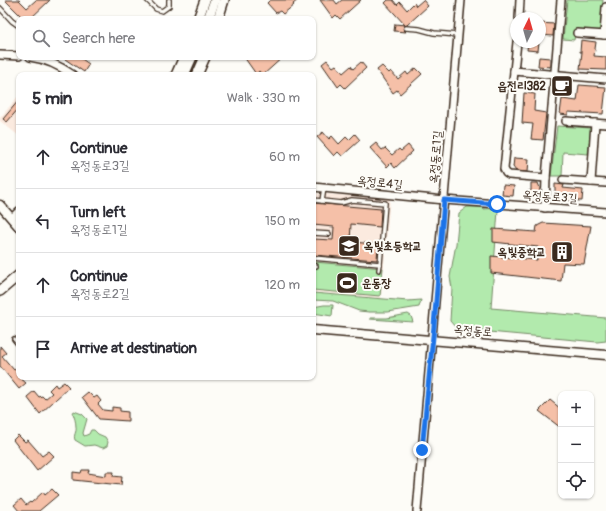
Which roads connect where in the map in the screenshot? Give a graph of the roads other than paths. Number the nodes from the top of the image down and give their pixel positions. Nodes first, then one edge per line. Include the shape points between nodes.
1 (147, 0) edge
2 (169, 0) edge
3 (205, 0) edge
4 (215, 0) edge
5 (224, 0) edge
6 (461, 0) edge
7 (520, 0) edge
8 (561, 0) edge
9 (606, 7) edge
10 (0, 8) edge
11 (519, 12) edge
12 (199, 16) edge
13 (209, 16) edge
14 (219, 16) edge
15 (16, 24) edge
16 (406, 28) dead end
17 (577, 32) dead end
18 (458, 35) junction
19 (605, 35) edge
20 (516, 48) edge
21 (0, 55) edge
22 (16, 56) edge
23 (50, 60) edge
24 (183, 60) edge
25 (191, 60) edge
26 (204, 60) edge
27 (514, 71) junction
28 (69, 72) edge
29 (177, 72) edge
30 (185, 72) edge
31 (198, 72) edge
32 (555, 74) junction
33 (606, 79) edge
34 (566, 121) dead end
35 (595, 123) junction
36 (606, 124) edge
37 (546, 178) junction
38 (563, 180) dead end
39 (591, 182) junction
40 (606, 183) edge
41 (316, 187) edge
42 (324, 188) junction
43 (316, 200) edge
44 (444, 200) junction
45 (322, 201) junction
46 (0, 205) edge
47 (545, 208) junction
48 (606, 212) edge
49 (16, 214) edge
50 (12, 218) junction
51 (16, 223) edge
52 (316, 233) edge
53 (329, 234) dead end
54 (316, 258) edge
55 (380, 264) junction
56 (379, 270) dead end
57 (16, 278) edge
58 (0, 291) edge
59 (316, 330) edge
60 (14, 339) dead end
61 (432, 340) junction
62 (16, 341) edge
63 (606, 355) edge
64 (417, 511) edge

1 - 2 lane via 162,11 169,6
3 - 12 main road
4 - 13 main road
5 - 14 main road
6 - 18 street, 옥정동로1길
7 - 11 street
8 - 32 street
9 - 19 street
10 - 15 lane
16 - 18 lane
17 - 19 street
18 - 44 street, 옥정동로1길
20 - 27 street
21 - 22 street
23 - 28 street
24 - 29 main road
25 - 30 main road
26 - 31 main road
27 - 32 street
27 - 37 street via 504,169 509,175
32 - 33 street
32 - 37 street
34 - 35 street
35 - 36 street
35 - 39 street
37 - 47 street
38 - 39 street
39 - 40 street
41 - 42 street, 옥정로4길
42 - 44 street, 옥정로4길
42 - 45 lane
43 - 45 lane
44 - 47 street, 옥정동로3길
44 - 61 street, 옥정동로1길
45 - 55 lane via 385,203
46 - 50 street
47 - 48 street, 옥정동로3길
49 - 50 street
50 - 51 street
52 - 53 lane
54 - 55 lane
55 - 56 lane
57 - 58 main road
59 - 61 street, 옥정동로
60 - 62 lane
61 - 63 street, 옥정동로
61 - 64 street, 옥정동로1길

